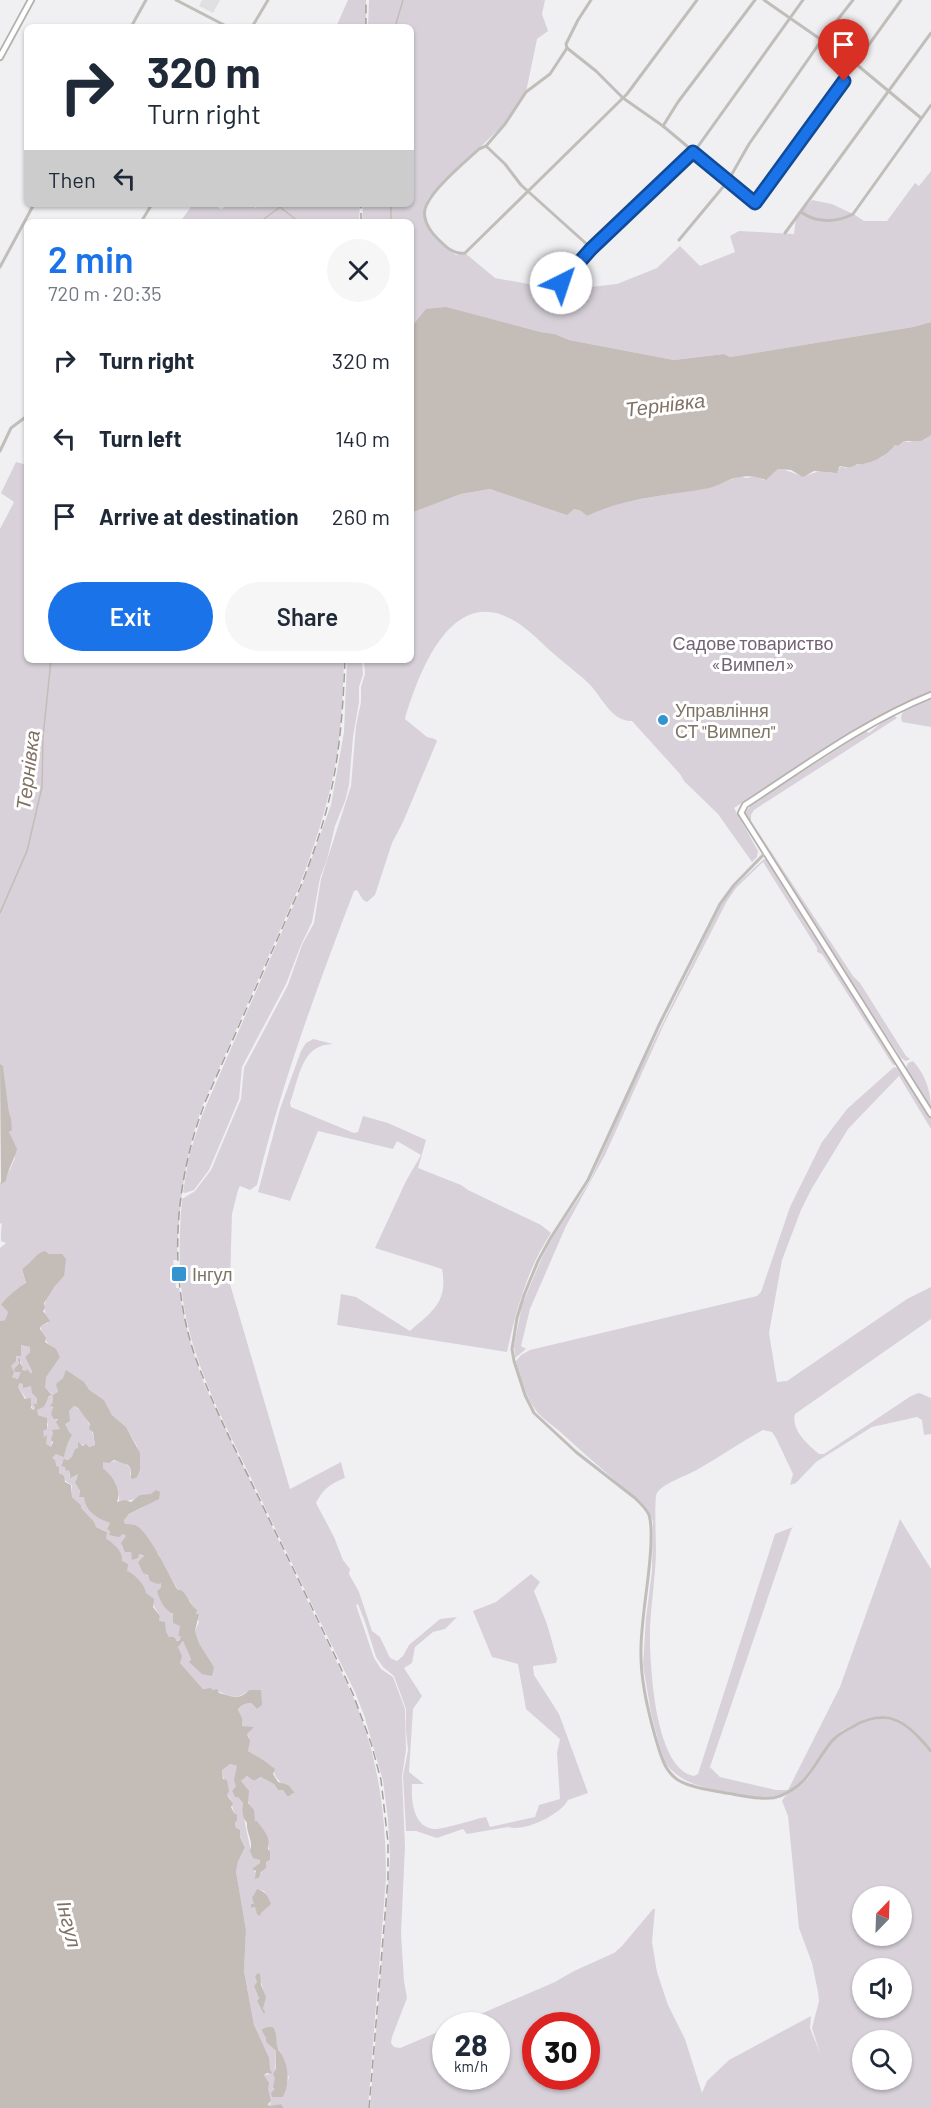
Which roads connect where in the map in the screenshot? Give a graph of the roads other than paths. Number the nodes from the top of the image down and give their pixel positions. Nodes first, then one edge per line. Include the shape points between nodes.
1 (31, 0) edge
2 (146, 0) edge
3 (176, 0) edge
4 (268, 0) edge
5 (591, 0) edge
6 (697, 0) edge
7 (755, 0) edge
8 (764, 0) edge
9 (803, 0) edge
10 (853, 0) edge
11 (901, 0) edge
12 (790, 18) junction
13 (133, 24) edge
14 (222, 24) edge
15 (254, 24) edge
16 (931, 33) edge
17 (821, 41) junction
18 (567, 48) junction
19 (0, 57) edge
20 (856, 64) junction
21 (889, 92) junction
22 (623, 98) junction
23 (931, 105) edge
24 (921, 118) junction
25 (663, 126) junction
26 (486, 146) junction
27 (693, 152) junction
28 (728, 181) junction
29 (528, 191) junction
30 (800, 211) junction
31 (24, 223) edge
32 (785, 233) dead end
33 (679, 240) dead end
34 (591, 249) junction
35 (0, 267) edge
36 (561, 283) dead end
37 (24, 418) edge
38 (0, 451) edge
39 (931, 695) edge
40 (765, 853) junction
41 (931, 1114) edge
42 (931, 1751) edge

1 - 19 street
2 - 13 street
3 - 14 street
4 - 15 street
5 - 18 street via 574,27
6 - 22 street
7 - 25 street
8 - 12 street
9 - 12 street
10 - 17 street
11 - 20 street
12 - 17 street
12 - 27 street
16 - 21 street
17 - 20 street
17 - 28 street
18 - 22 street
18 - 26 street via 550,74 526,92
20 - 21 street
20 - 28 street via 755,203
21 - 24 street
21 - 30 street
22 - 25 street
22 - 29 street
23 - 24 street
24 - 30 street via 851,216 820,221
25 - 27 street
26 - 29 street
26 - 29 street via 426,205 428,227 449,249 465,253
27 - 28 street
27 - 34 street
28 - 33 street
29 - 34 street
30 - 32 street
31 - 35 street
34 - 36 street
37 - 38 street via 11,428
39 - 40 street via 869,725 745,806 742,816
40 - 41 street
40 - 42 street via 720,904 588,1180 538,1261 520,1305 514,1361 534,1413 635,1498 650,1516 650,1571 641,1665 662,1760 673,1775 707,1789 777,1798 804,1782 839,1734 876,1717 904,1724

